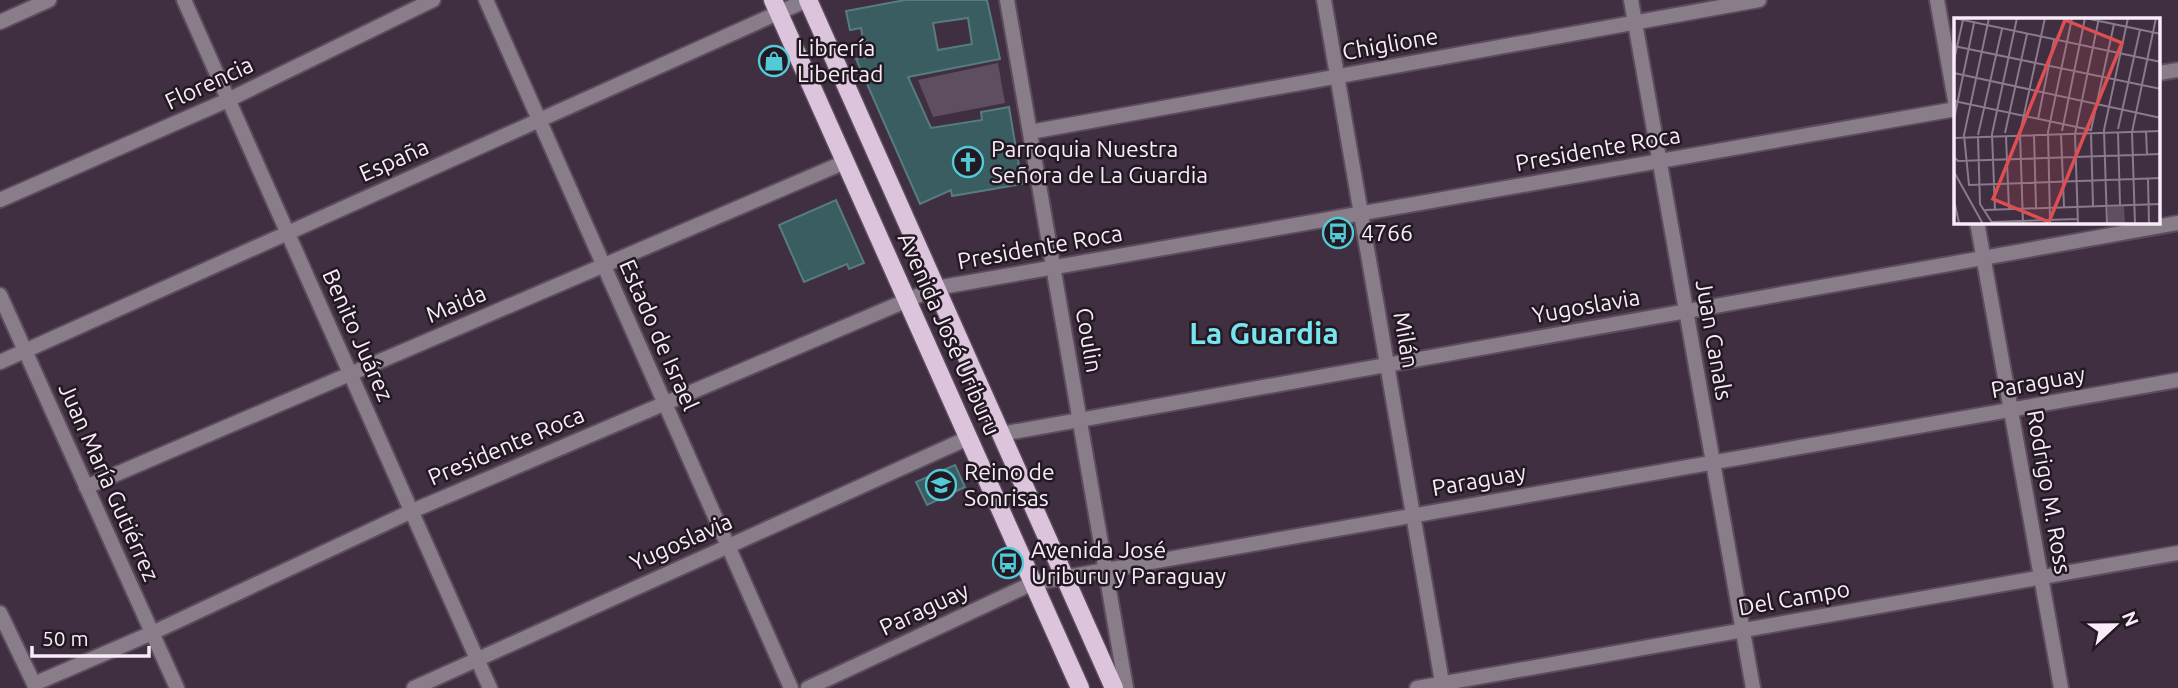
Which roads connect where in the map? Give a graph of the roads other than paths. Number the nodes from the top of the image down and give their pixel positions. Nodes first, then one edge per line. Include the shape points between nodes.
1 (49, 0) edge
2 (184, 0) edge
3 (433, 0) edge
4 (486, 0) edge
5 (807, 0) edge
6 (1007, 0) edge
7 (1324, 0) edge
8 (1630, 0) edge
9 (1759, 0) edge
10 (1937, 0) edge
11 (776, 6) edge
12 (0, 22) edge
13 (1634, 22) junction
14 (2178, 70) edge
15 (2160, 73) edge
16 (1337, 76) junction
17 (1954, 96) edge
18 (228, 100) junction
19 (1954, 107) edge
20 (539, 120) junction
21 (1030, 132) junction
22 (1659, 161) junction
23 (845, 162) junction
24 (0, 200) edge
25 (1361, 213) junction
26 (2178, 223) edge
27 (1977, 224) edge
28 (287, 233) junction
29 (1983, 258) junction
30 (604, 265) junction
31 (1053, 267) junction
32 (936, 288) junction
33 (0, 295) edge
34 (907, 300) junction
35 (1686, 311) junction
36 (25, 351) junction
37 (0, 362) edge
38 (1387, 365) junction
39 (351, 374) junction
40 (2178, 380) edge
41 (665, 403) junction
42 (2011, 410) junction
43 (1080, 421) junction
44 (1002, 434) junction
45 (968, 438) junction
46 (1713, 462) junction
47 (86, 487) junction
48 (412, 511) junction
49 (1413, 515) junction
50 (728, 546) junction
51 (2178, 553) edge
52 (1106, 569) junction
53 (1065, 577) junction
54 (2041, 578) junction
55 (1033, 583) junction
56 (0, 613) edge
57 (1743, 630) junction
58 (152, 633) junction
59 (5, 639) edge
60 (477, 659) junction
61 (35, 686) edge
62 (1443, 686) edge
63 (177, 688) edge
64 (414, 688) edge
65 (490, 688) edge
66 (791, 688) edge
67 (808, 688) edge
68 (1080, 688) edge
69 (1114, 688) edge
70 (1126, 688) edge
71 (1417, 688) edge
72 (1753, 688) edge
73 (2061, 688) edge

1 - 12 street
2 - 18 street, Benito Juárez
3 - 18 street, Florencia
4 - 20 street, Estado de Israel
5 - 11 street, España
5 - 32 main road, Avenida José Uriburu
6 - 21 street, Coulin
7 - 16 street, Milán
8 - 13 street, Juan Canals
9 - 13 street, Chiglione
10 - 17 street
11 - 20 street, España
11 - 23 main road, Avenida José Uriburu
13 - 16 street, Chiglione
13 - 22 street, Juan Canals
14 - 15 street
16 - 21 street, Chiglione
16 - 25 street, Milán
18 - 24 street, Florencia
18 - 28 street, Benito Juárez
19 - 22 street, Presidente Roca
20 - 28 street, España
20 - 30 street, Estado de Israel
21 - 31 street, Coulin
22 - 25 street, Presidente Roca
22 - 35 street, Juan Canals
23 - 30 street, Maida
23 - 34 main road, Avenida José Uriburu
25 - 31 street, Presidente Roca
25 - 38 street, Milán
26 - 29 street, Yugoslavia
27 - 29 street, Rodrigo M. Ross
28 - 36 street, España
28 - 39 street, Benito Juárez
29 - 35 street, Yugoslavia
29 - 42 street, Rodrigo M. Ross
30 - 39 street, Maida
30 - 41 street, Estado de Israel
31 - 32 street, Presidente Roca
31 - 43 street, Coulin
32 - 34 street, Presidente Roca
32 - 44 main road, Avenida José Uriburu
33 - 36 street, Juan María Gutiérrez
34 - 41 street, Presidente Roca
34 - 45 main road, Avenida José Uriburu
35 - 38 street, Yugoslavia
35 - 46 street, Juan Canals
36 - 37 street, España
36 - 47 street, Juan María Gutiérrez
38 - 43 street, Yugoslavia
38 - 49 street, Milán
39 - 47 street, Maida
39 - 48 street, Benito Juárez
40 - 42 street, Paraguay
41 - 48 street, Presidente Roca
41 - 50 street, Estado de Israel
42 - 46 street, Paraguay
42 - 54 street, Rodrigo M. Ross
43 - 44 street, Yugoslavia
43 - 52 street, Coulin
44 - 53 main road, Avenida José Uriburu
45 - 50 street, Yugoslavia
45 - 55 main road, Avenida José Uriburu
46 - 49 street, Paraguay
46 - 57 street, Juan Canals
47 - 58 street, Juan María Gutiérrez
48 - 58 street, Presidente Roca
48 - 60 street, Benito Juárez
49 - 52 street, Paraguay
49 - 62 street, Milán
50 - 60 street, Yugoslavia
50 - 66 street, Estado de Israel
51 - 54 street, Del Campo
52 - 53 street, Paraguay
52 - 70 street, Coulin
53 - 55 street, Paraguay
53 - 69 main road, Avenida José Uriburu
54 - 57 street, Del Campo
54 - 73 street, Rodrigo M. Ross
55 - 67 street, Paraguay
55 - 68 main road, Avenida José Uriburu
56 - 59 street
57 - 62 street, Del Campo
57 - 72 street, Juan Canals
58 - 61 street, Presidente Roca
58 - 63 street, Juan María Gutiérrez
59 - 61 street
60 - 64 street, Yugoslavia
60 - 65 street, Benito Juárez
62 - 71 street, Del Campo

